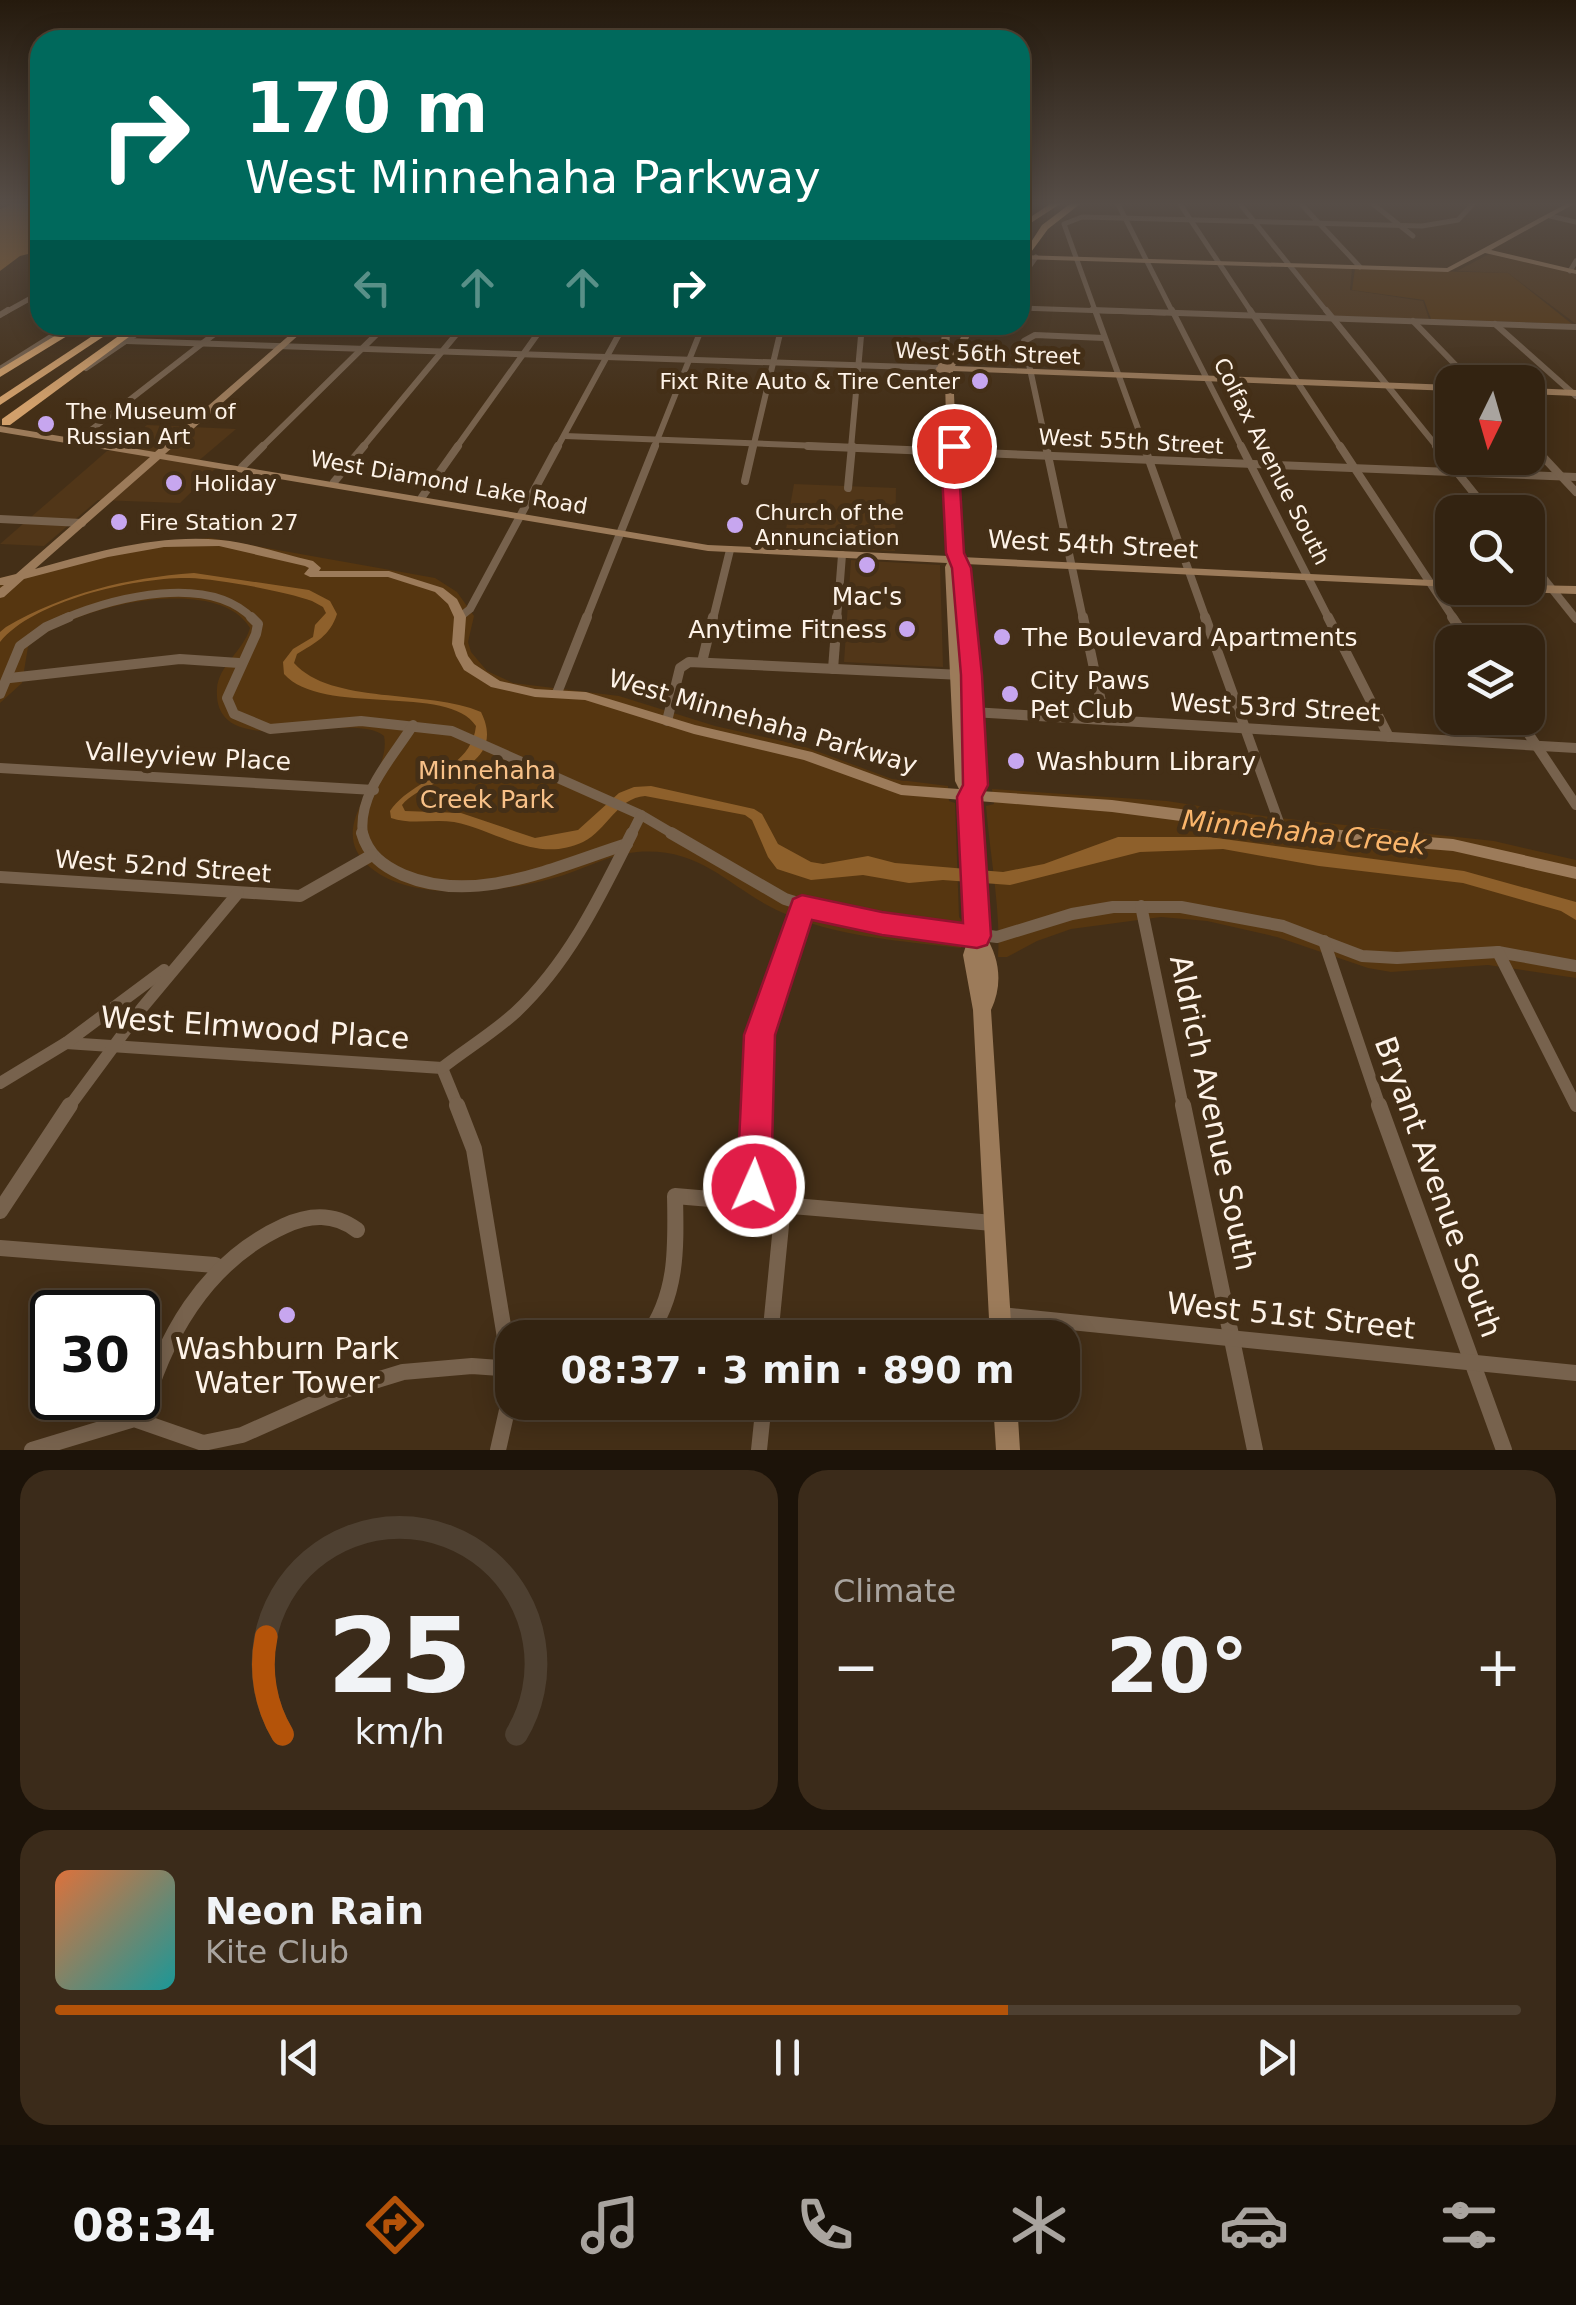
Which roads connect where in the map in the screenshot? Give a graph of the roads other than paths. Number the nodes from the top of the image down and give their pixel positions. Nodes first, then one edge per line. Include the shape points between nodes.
1 (1080, 272) edge
2 (1151, 272) edge
3 (1222, 272) edge
4 (1293, 272) edge
5 (30, 298) edge
6 (1030, 308) edge
7 (1094, 310) junction
8 (1172, 313) junction
9 (0, 315) edge
10 (1252, 316) junction
11 (1331, 318) junction
12 (1412, 321) junction
13 (1495, 324) junction
14 (1576, 327) edge
15 (55, 335) edge
16 (63, 335) edge
17 (81, 335) edge
18 (101, 335) edge
19 (109, 335) edge
20 (126, 335) edge
21 (135, 335) edge
22 (213, 335) edge
23 (295, 335) edge
24 (376, 335) edge
25 (456, 335) edge
26 (537, 335) edge
27 (619, 335) edge
28 (699, 335) edge
29 (780, 335) edge
30 (861, 335) edge
31 (940, 335) edge
32 (944, 335) edge
33 (966, 335) edge
34 (1104, 338) junction
35 (126, 341) junction
36 (201, 344) junction
37 (282, 347) junction
38 (362, 349) junction
39 (942, 350) junction
40 (442, 352) junction
41 (523, 355) junction
42 (607, 358) junction
43 (690, 360) junction
44 (774, 363) junction
45 (1455, 365) edge
46 (859, 366) junction
47 (944, 369) junction
48 (0, 372) edge
49 (1031, 372) junction
50 (44, 374) junction
51 (1118, 375) junction
52 (1207, 378) junction
53 (1295, 382) junction
54 (1385, 385) junction
55 (1435, 387) edge
56 (0, 389) edge
57 (1545, 392) edge
58 (1575, 394) edge
59 (0, 402) edge
60 (2, 426) edge
61 (565, 436) junction
62 (659, 439) junction
63 (78, 440) junction
64 (754, 443) junction
65 (852, 446) junction
66 (1435, 446) edge
67 (950, 450) junction
68 (160, 453) junction
69 (1048, 454) junction
70 (1148, 459) junction
71 (1545, 460) edge
72 (1248, 464) junction
73 (242, 467) junction
74 (1354, 468) junction
75 (1435, 471) edge
76 (1458, 475) edge
77 (1519, 475) edge
78 (1561, 477) junction
79 (1576, 478) edge
80 (745, 481) dead end
81 (334, 482) junction
82 (848, 488) dead end
83 (1576, 492) edge
84 (1475, 495) edge
85 (422, 497) junction
86 (522, 515) junction
87 (0, 519) edge
88 (82, 522) junction
89 (624, 533) junction
90 (730, 550) junction
91 (842, 554) junction
92 (956, 559) junction
93 (1072, 565) junction
94 (1189, 571) junction
95 (1309, 577) junction
96 (20, 578) junction
97 (1545, 580) edge
98 (0, 582) edge
99 (1430, 583) junction
100 (1435, 583) edge
101 (1545, 589) edge
102 (1552, 589) junction
103 (1576, 590) edge
104 (0, 594) edge
105 (460, 617) junction
106 (1576, 619) edge
107 (1458, 625) edge
108 (702, 662) junction
109 (240, 663) junction
110 (833, 669) junction
111 (964, 675) junction
112 (10, 678) junction
113 (556, 693) junction
114 (0, 694) edge
115 (972, 712) junction
116 (667, 720) junction
117 (1105, 720) junction
118 (413, 725) junction
119 (1244, 728) junction
120 (1530, 735) edge
121 (1388, 737) junction
122 (1537, 746) junction
123 (1576, 748) edge
124 (0, 768) edge
125 (374, 790) junction
126 (970, 797) junction
127 (1576, 806) edge
128 (641, 816) junction
129 (1281, 828) junction
130 (626, 844) junction
131 (372, 855) junction
132 (1576, 873) edge
133 (2, 880) edge
134 (238, 893) junction
135 (802, 906) junction
136 (1142, 906) junction
137 (977, 936) junction
138 (1324, 941) junction
139 (1498, 952) junction
140 (179, 958) junction
141 (1576, 966) edge
142 (66, 1043) junction
143 (110, 1046) junction
144 (442, 1068) junction
145 (0, 1083) edge
146 (1576, 1106) edge
147 (754, 1202) junction
148 (783, 1205) junction
149 (0, 1211) edge
150 (994, 1223) junction
151 (358, 1230) dead end
152 (0, 1248) edge
153 (221, 1269) junction
154 (1000, 1315) junction
155 (503, 1320) edge
156 (661, 1320) edge
157 (772, 1320) edge
158 (1000, 1320) edge
159 (1232, 1338) junction
160 (1472, 1362) junction
161 (160, 1363) edge
162 (495, 1367) edge
163 (1576, 1373) edge
164 (120, 1420) edge
165 (141, 1420) edge
166 (505, 1420) edge
167 (762, 1420) edge
168 (1006, 1420) edge
169 (32, 1450) edge
170 (498, 1450) edge
171 (760, 1450) edge
172 (1008, 1450) edge
173 (1255, 1450) edge
174 (1504, 1450) edge

1 - 7 street
2 - 8 street, Colfax Avenue South
3 - 10 street
4 - 11 street
5 - 9 street
6 - 7 street
7 - 8 street
7 - 34 street
8 - 10 street
8 - 52 street, Colfax Avenue South
10 - 11 street
10 - 53 street
11 - 12 street
11 - 54 street
12 - 13 street
12 - 45 street
13 - 14 street
13 - 58 street
15 - 48 street
16 - 48 highway
17 - 56 highway
18 - 50 highway
19 - 50 highway
20 - 60 highway
21 - 35 street
22 - 36 street
23 - 37 street
24 - 38 street
25 - 40 street
26 - 41 street
27 - 42 street
28 - 43 street
29 - 44 street
30 - 46 street
31 - 39 street
32 - 39 street
33 - 47 street
34 - 49 street via 1030,336 1024,341
34 - 51 street
35 - 36 street, West 56th Street
35 - 60 street
36 - 37 street, West 56th Street
36 - 63 street
37 - 38 street, West 56th Street
37 - 68 street
38 - 40 street, West 56th Street
38 - 73 street
39 - 47 street
40 - 41 street, West 56th Street
40 - 81 street
41 - 42 street, West 56th Street
41 - 85 street
42 - 43 street, West 56th Street
42 - 61 street
43 - 44 street, West 56th Street
43 - 62 street
44 - 46 street, West 56th Street
44 - 64 street
46 - 47 street, West 56th Street
46 - 65 street
47 - 49 street, West 56th Street
47 - 67 street via 944,439
49 - 51 street, West 56th Street
49 - 69 street
50 - 59 highway
51 - 52 street, West 56th Street
51 - 70 street
52 - 53 street, West 56th Street
52 - 72 street, Colfax Avenue South
53 - 54 street, West 56th Street
53 - 74 street
54 - 55 street, West 56th Street
54 - 66 street
57 - 58 street
60 - 63 street, West Diamond Lake Road
61 - 62 street, West 55th Street
61 - 86 street
62 - 64 street, West 55th Street
62 - 89 street
63 - 68 street, West Diamond Lake Road
64 - 65 street, West 55th Street
64 - 80 street
65 - 67 street, West 55th Street
65 - 82 street
67 - 69 street, West 55th Street
67 - 92 street
68 - 73 street, West Diamond Lake Road
68 - 88 street
69 - 70 street, West 55th Street
69 - 93 street
70 - 72 street, West 55th Street
70 - 94 street
71 - 78 street
72 - 74 street, West 55th Street
72 - 95 street, Colfax Avenue South
73 - 81 street, West Diamond Lake Road
74 - 75 street, West 55th Street
74 - 99 street
76 - 84 street
77 - 78 street, West 55th Street
78 - 79 street, West 55th Street
78 - 83 street
81 - 85 street, West Diamond Lake Road
85 - 86 street, West Diamond Lake Road
86 - 89 street, West Diamond Lake Road
86 - 105 street
87 - 88 street
88 - 96 street
89 - 90 street, West Diamond Lake Road
89 - 113 street
90 - 91 street, West 54th Street
90 - 108 street
91 - 92 street, West 54th Street
91 - 110 street
92 - 93 street, West 54th Street
92 - 111 street via 950,567
93 - 94 street, West 54th Street
93 - 117 street
94 - 95 street, West 54th Street
94 - 119 street
95 - 99 street, West 54th Street
95 - 121 street, Colfax Avenue South
96 - 98 street
96 - 104 street
96 - 105 street via 137,550 216,543 309,563 310,574 389,574 424,582 453,602
97 - 102 street
99 - 100 street, West 54th Street
99 - 107 street
101 - 102 street
102 - 103 street
102 - 106 street
105 - 113 street, West Minnehaha Parkway via 462,656 481,676 515,690
108 - 110 street
108 - 116 street via 681,666
109 - 112 street via 180,656 78,676
109 - 112 street via 257,631 250,612 215,598 158,596 54,620 17,648
109 - 118 street via 227,698 234,714 256,725
110 - 111 street
111 - 115 street
111 - 126 street via 962,781
112 - 114 street
113 - 116 street, West Minnehaha Parkway
115 - 117 street, West 53rd Street
115 - 126 street via 976,785
116 - 126 street, West Minnehaha Parkway via 807,756 887,787
117 - 119 street, West 53rd Street
118 - 125 street
118 - 128 street via 468,738
119 - 121 street, West 53rd Street
119 - 129 street
120 - 122 street
121 - 122 street, West 53rd Street
122 - 123 street, West 53rd Street
122 - 127 street
124 - 125 street, Valleyview Place
125 - 131 street via 362,830
126 - 129 street, West Minnehaha Parkway
126 - 137 street
128 - 130 street
128 - 135 street
129 - 132 street, West Minnehaha Parkway via 1467,847
130 - 131 street via 483,884 406,878
130 - 144 street via 576,945 522,1007
131 - 134 street, West 52nd Street via 300,896
133 - 134 street, West 52nd Street
134 - 140 street
135 - 137 street
135 - 147 street via 760,1035
136 - 137 street via 1072,914 1005,937
136 - 138 street via 1214,911
136 - 159 street, Aldrich Avenue South
137 - 150 street via 972,955 982,1010
138 - 139 street via 1388,958
138 - 160 street, Bryant Avenue South
139 - 141 street
139 - 146 street
140 - 142 street, West Elmwood Place
140 - 143 street
142 - 143 street, West Elmwood Place
142 - 145 street, West Elmwood Place
143 - 144 street, West Elmwood Place
143 - 149 street
144 - 155 street via 474,1149
147 - 148 street
147 - 156 street via 675,1196 673,1285
148 - 150 street
148 - 157 street
150 - 154 street
151 - 153 street via 344,1219 302,1218 251,1244
152 - 153 street
153 - 161 street via 178,1326
154 - 158 street
154 - 159 street, West 51st Street
159 - 160 street, West 51st Street
159 - 173 street, Aldrich Avenue South
160 - 163 street, West 51st Street
160 - 174 street, Bryant Avenue South
162 - 165 street via 455,1364 367,1378 242,1435 203,1443
164 - 169 street
166 - 170 street
167 - 171 street
168 - 172 street

